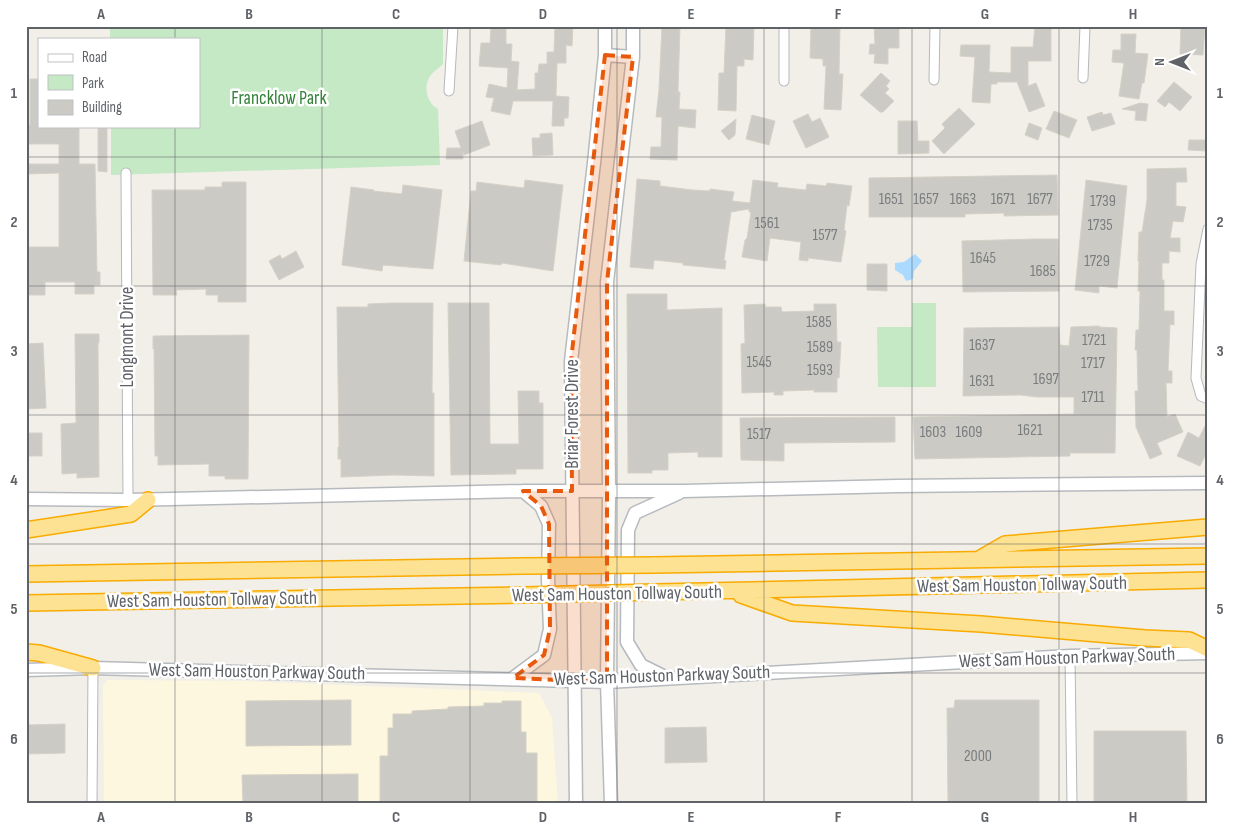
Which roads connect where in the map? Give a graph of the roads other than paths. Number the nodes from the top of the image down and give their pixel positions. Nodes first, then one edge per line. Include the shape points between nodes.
1 (453, 26) edge
2 (605, 26) edge
3 (633, 26) edge
4 (784, 26) edge
5 (935, 26) edge
6 (1084, 26) edge
7 (605, 55) junction
8 (632, 57) junction
9 (1083, 78) dead end
10 (934, 80) dead end
11 (784, 81) dead end
12 (449, 91) dead end
13 (126, 173) dead end
14 (1208, 229) edge
15 (1208, 400) edge
16 (1208, 483) edge
17 (523, 491) junction
18 (572, 491) junction
19 (684, 491) junction
20 (609, 492) junction
21 (26, 498) edge
22 (128, 500) junction
23 (148, 500) junction
24 (1208, 526) edge
25 (26, 530) edge
26 (1208, 556) edge
27 (977, 560) junction
28 (26, 574) edge
29 (1208, 580) edge
30 (733, 592) junction
31 (26, 603) edge
32 (1208, 649) edge
33 (26, 652) edge
34 (1208, 653) edge
35 (1070, 656) junction
36 (93, 668) junction
37 (26, 670) edge
38 (513, 678) junction
39 (671, 679) junction
40 (575, 682) junction
41 (607, 682) junction
42 (92, 804) edge
43 (576, 804) edge
44 (611, 804) edge
45 (1072, 804) edge

1 - 12 street
2 - 7 main road, Briar Forest Drive
3 - 8 main road, Briar Forest Drive
4 - 11 street
5 - 10 street
6 - 9 street
7 - 8 main road
7 - 18 main road, Briar Forest Drive via 571,361
8 - 20 main road, Briar Forest Drive via 607,282
13 - 22 street, Longmont Drive
14 - 15 street via 1201,264 1196,378 1201,396
16 - 19 main road
17 - 18 main road
17 - 23 main road
17 - 38 main road via 542,506 549,524 550,629 544,655
18 - 20 main road
18 - 40 main road, Briar Forest Drive
19 - 20 main road
19 - 39 main road via 634,513 628,530 627,642 641,665
20 - 41 main road, Briar Forest Drive
21 - 22 main road
22 - 23 main road
23 - 25 highway via 131,514
24 - 27 highway via 1005,544
26 - 27 highway, West Sam Houston Tollway South
27 - 28 highway, West Sam Houston Tollway South, bridge
29 - 30 highway, West Sam Houston Tollway South
30 - 31 highway, West Sam Houston Tollway South, bridge
30 - 32 highway via 792,613 1189,640
33 - 36 highway
34 - 35 main road, West Sam Houston Parkway South
35 - 39 main road, West Sam Houston Parkway South
35 - 45 street
36 - 37 main road, West Sam Houston Parkway South
36 - 38 main road, West Sam Houston Parkway South
36 - 42 street
38 - 40 main road, West Sam Houston Parkway South
39 - 41 main road, West Sam Houston Parkway South
40 - 41 main road, West Sam Houston Parkway South
40 - 43 main road, Briar Forest Drive
41 - 44 main road, Briar Forest Drive

